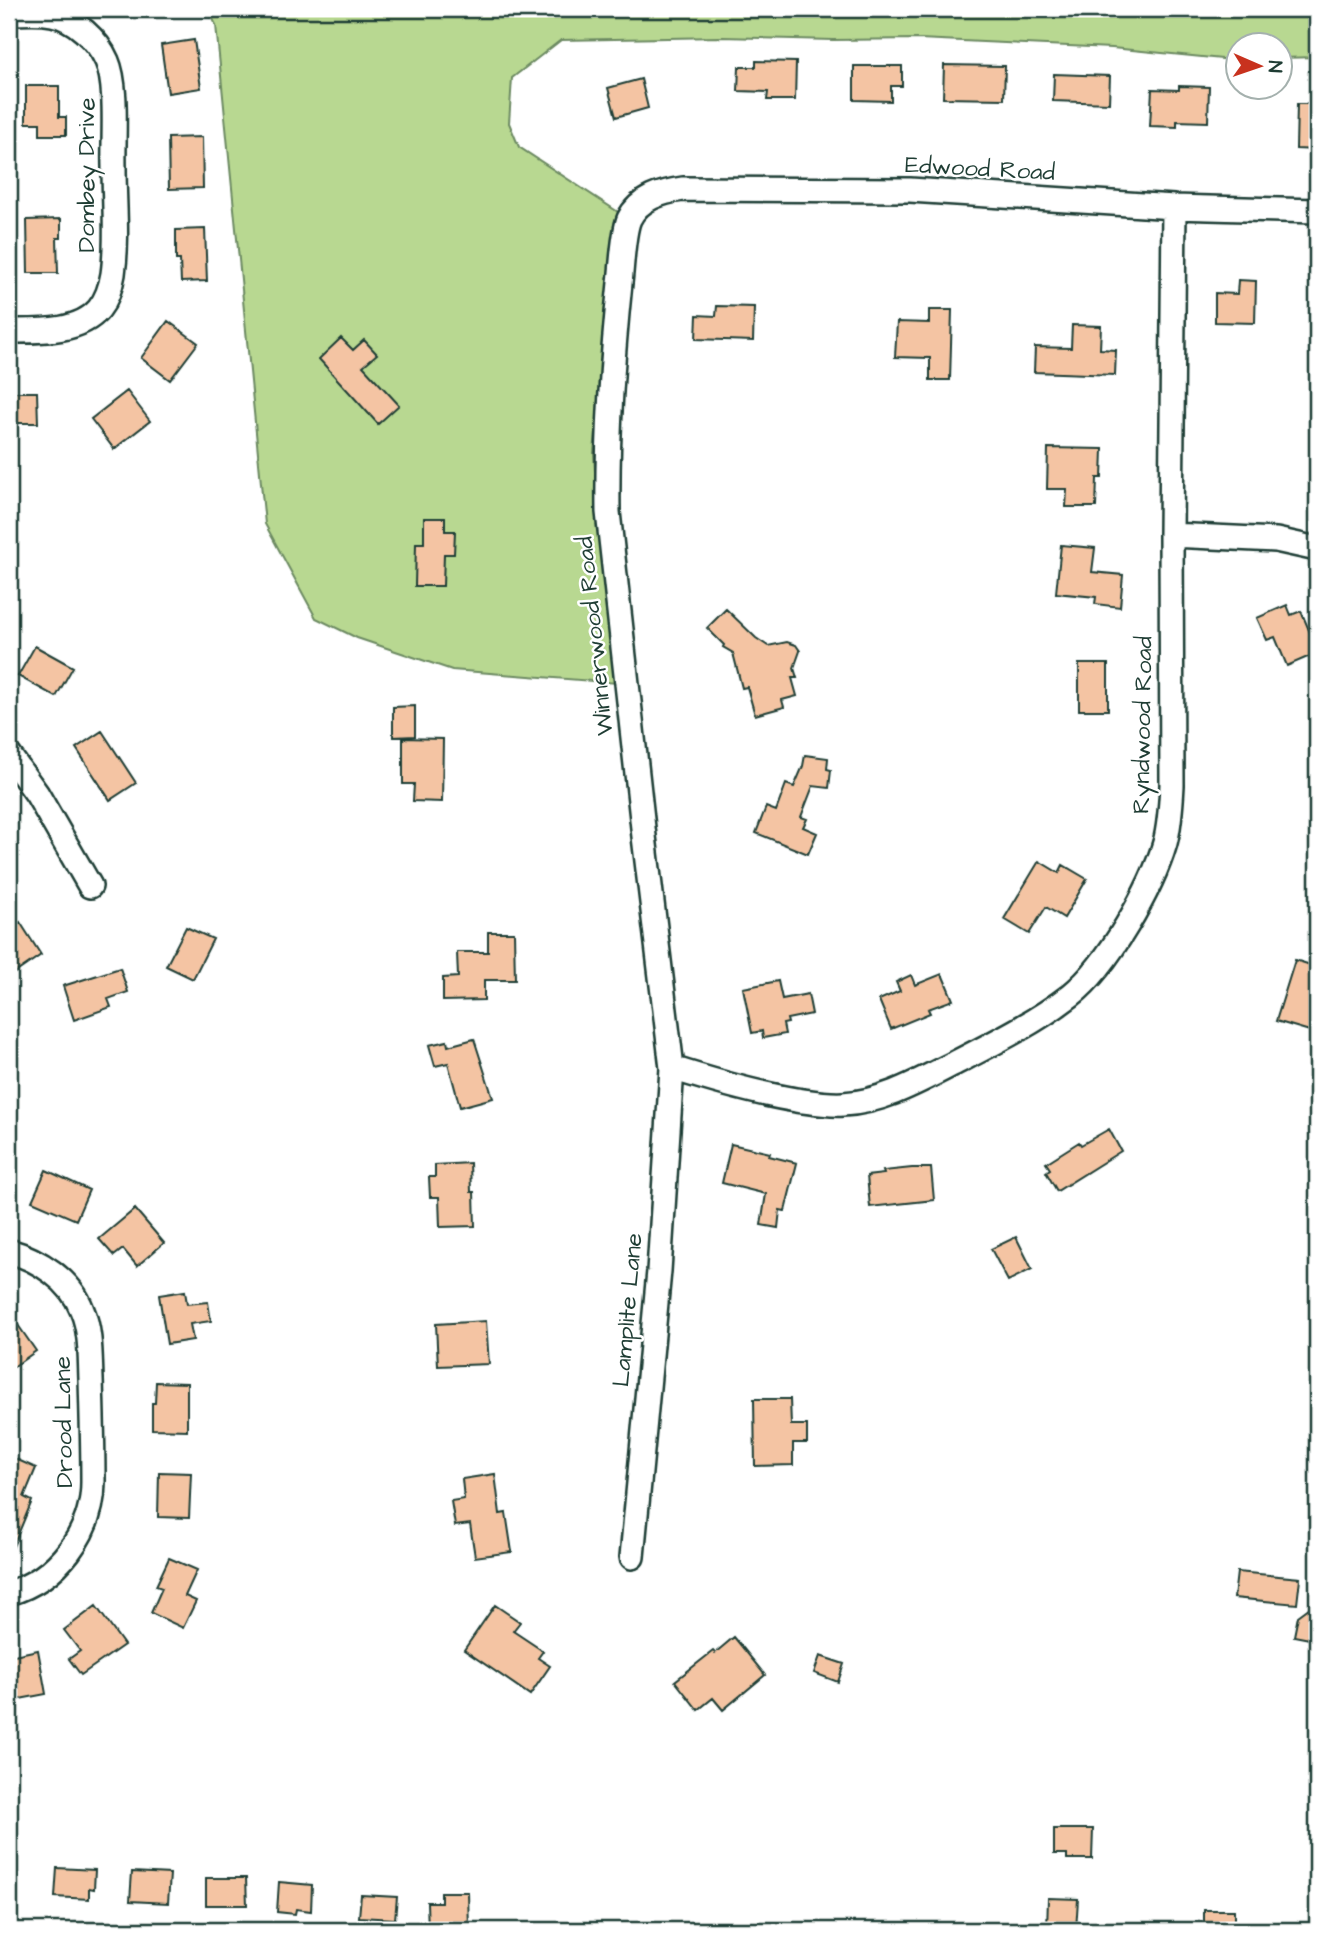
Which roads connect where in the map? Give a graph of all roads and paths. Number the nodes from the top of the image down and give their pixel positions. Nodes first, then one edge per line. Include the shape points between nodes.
1 (9, 13) edge
2 (643, 202) joint
3 (1174, 208) junction
4 (1317, 211) edge
5 (9, 331) edge
6 (1171, 535) junction
7 (1317, 549) edge
8 (9, 755) edge
9 (90, 886) dead end
10 (672, 1068) junction
11 (9, 1251) edge
12 (632, 1557) dead end
13 (9, 1593) edge

1 - 5 street, Dombey Drive via 52,14 66,19 91,38 107,61 113,90 115,249 106,299 88,318 54,330
2 - 3 street, Edwood Road via 662,192 683,190 897,190
2 - 10 street, Winnerwood Road via 629,219 620,279 609,422 608,512
3 - 4 street, Edwood Road
3 - 6 street, Ryndwood Road
6 - 7 street via 1276,540
6 - 10 street, Ryndwood Road via 1170,819 1154,873 1096,971 1021,1029 906,1088 873,1099 817,1103 752,1091
8 - 9 street
10 - 12 street, Lamplite Lane via 659,1270
11 - 13 street, Drood Lane via 46,1268 82,1309 90,1350 93,1496 83,1530 61,1561 49,1573

